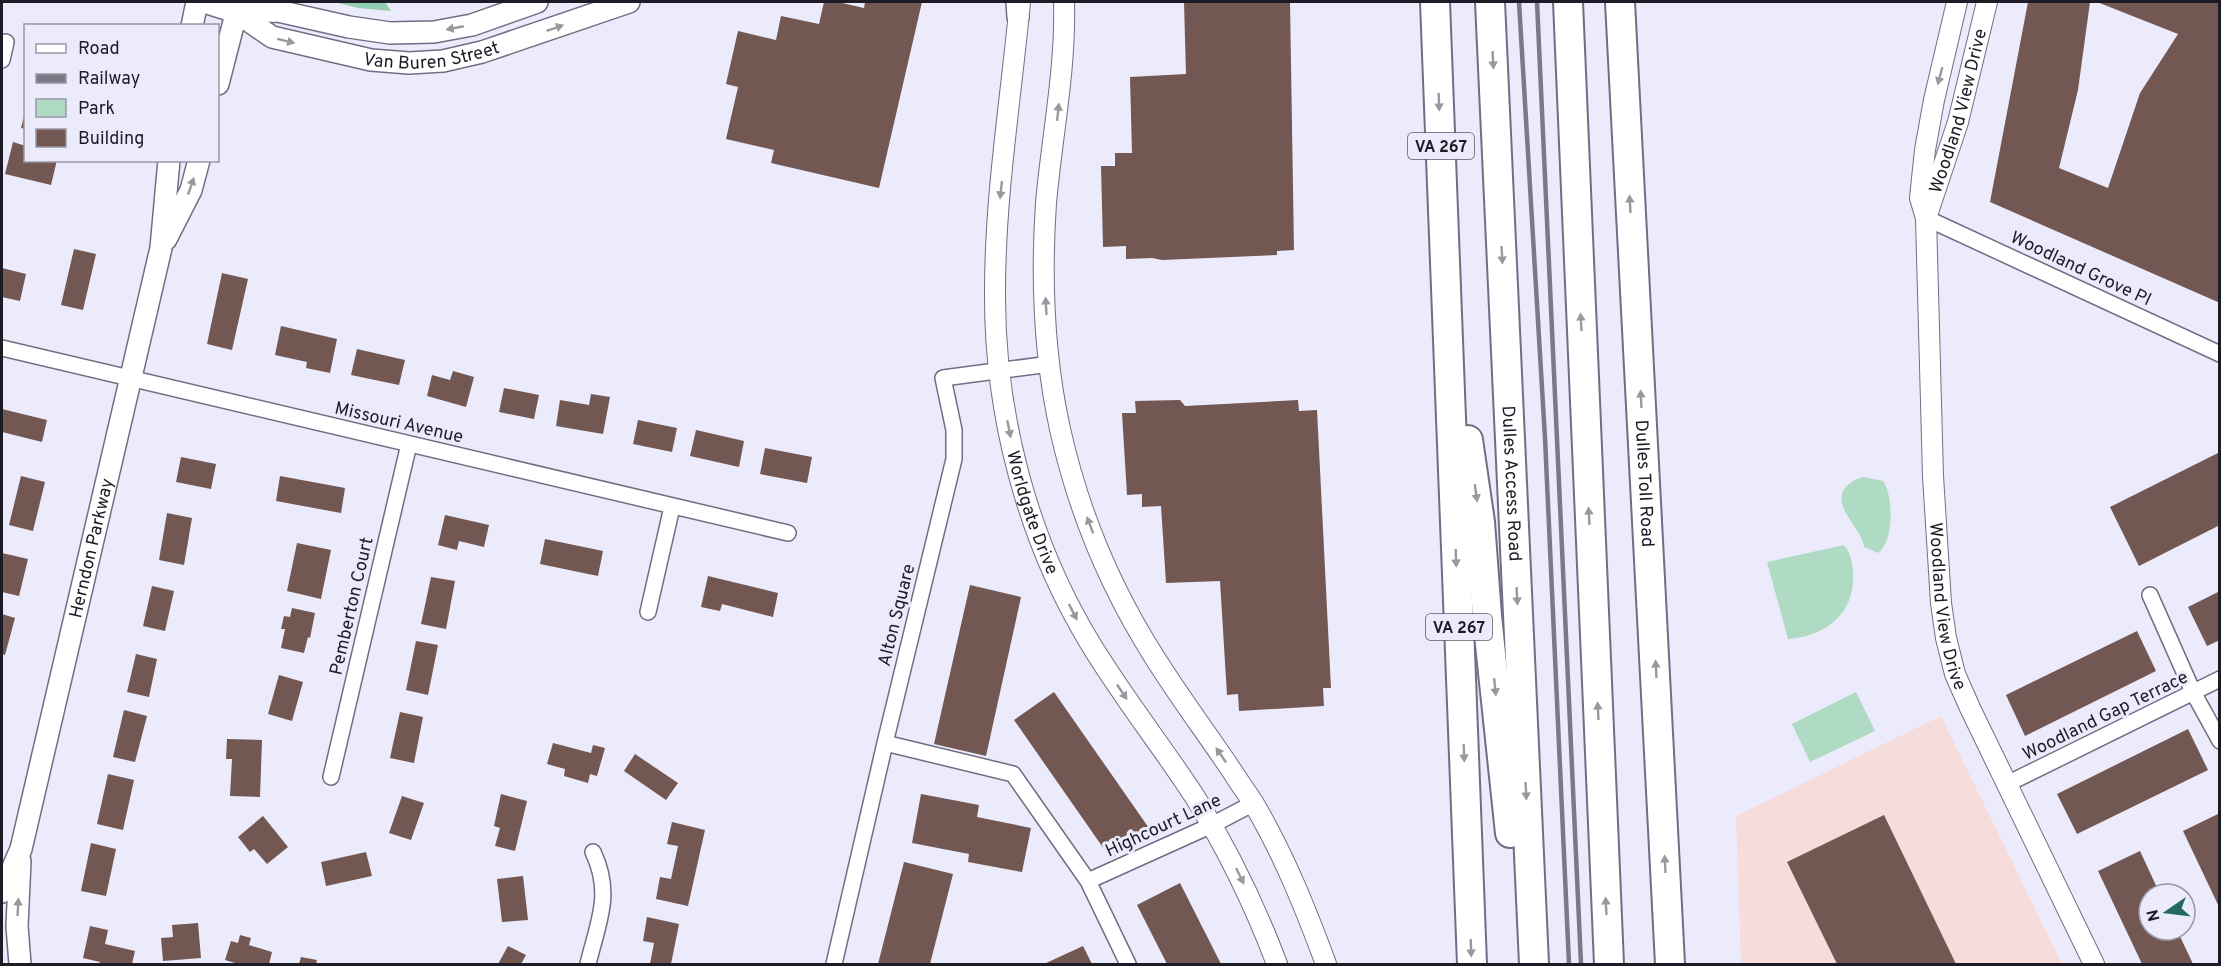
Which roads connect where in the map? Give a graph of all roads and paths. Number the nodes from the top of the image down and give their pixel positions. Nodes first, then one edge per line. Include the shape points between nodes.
1 (197, 2) edge
2 (204, 2) edge
3 (303, 2) edge
4 (537, 2) edge
5 (628, 2) edge
6 (1064, 2) edge
7 (1435, 2) edge
8 (1490, 2) edge
9 (1568, 2) edge
10 (1620, 2) edge
11 (1958, 2) edge
12 (1987, 2) edge
13 (238, 7) edge
14 (1018, 7) edge
15 (192, 24) edge
16 (334, 24) junction
17 (6, 42) dead end
18 (2, 60) edge
19 (219, 80) edge
20 (169, 162) edge
21 (198, 162) edge
22 (1926, 218) junction
23 (161, 248) junction
24 (1446, 290) junction
25 (2, 348) edge
26 (2220, 354) edge
27 (1050, 364) junction
28 (1000, 371) junction
29 (131, 380) junction
30 (409, 444) junction
31 (672, 507) junction
32 (788, 533) dead end
33 (2150, 595) dead end
34 (648, 612) dead end
35 (2220, 679) edge
36 (2193, 692) junction
37 (2220, 741) edge
38 (885, 743) junction
39 (331, 777) dead end
40 (2007, 784) junction
41 (1254, 803) junction
42 (1212, 825) junction
43 (21, 849) junction
44 (593, 852) dead end
45 (1088, 881) junction
46 (2, 892) edge
47 (20, 964) edge
48 (588, 964) edge
49 (834, 964) edge
50 (1128, 964) edge
51 (1277, 964) edge
52 (1326, 964) edge
53 (1472, 964) edge
54 (1524, 964) edge
55 (1534, 964) edge
56 (1609, 964) edge
57 (1670, 964) edge
58 (2094, 964) edge

1 - 15 main road
2 - 13 main road, Van Buren Street
3 - 16 main road
4 -> 16 main road, Van Buren Street via 472,25 434,32 390,33
13 -> 5 main road, Van Buren Street via 272,37 371,60 426,63 482,52
27 -> 6 street via 1045,234 1062,74
7 -> 24 highway, VA 267
8 -> 55 highway, Dulles Access Road
56 -> 9 highway
57 -> 10 highway, Dulles Toll Road
11 -> 22 street, Woodland View Drive via 1925,150 1920,198
12 - 22 street, Woodland View Drive via 1958,122
13 - 16 main road, Van Buren Street via 278,11
13 - 19 main road
14 -> 28 street, Worldgate Drive via 996,259
17 - 18 street
20 - 23 main road, Herndon Parkway
23 -> 21 main road, Herndon Parkway via 191,190
22 - 26 street, Woodland Grove Pl
22 - 40 street, Woodland View Drive via 1941,603 1955,674
23 - 29 main road, Herndon Parkway
24 -> 53 highway, VA 267
24 -> 54 highway via 1480,522
25 - 29 street, Missouri Avenue
27 - 28 street, Alton Square
41 -> 27 street via 1156,660 1113,579 1067,458
28 - 38 street, Alton Square via 943,378 954,430 954,459
28 -> 42 street, Worldgate Drive via 1023,488 1060,587 1095,651
29 - 30 street, Missouri Avenue
29 - 43 main road, Herndon Parkway
30 - 31 street, Missouri Avenue
30 - 39 street, Pemberton Court
31 - 32 street, Missouri Avenue
31 - 34 street
33 - 36 street
35 - 36 street, Woodland Gap Terrace
36 - 37 street
36 - 40 street, Woodland Gap Terrace
38 - 45 street via 1012,774
38 - 49 street, Alton Square
40 - 58 street, Woodland View Drive
41 - 42 street, Highcourt Lane
41 - 52 street via 1301,898
42 - 45 street, Highcourt Lane
42 -> 51 street, Worldgate Drive via 1240,875
43 - 46 main road, Herndon Parkway
47 -> 43 main road, Herndon Parkway via 17,926
44 - 48 street via 604,885
45 - 50 street

